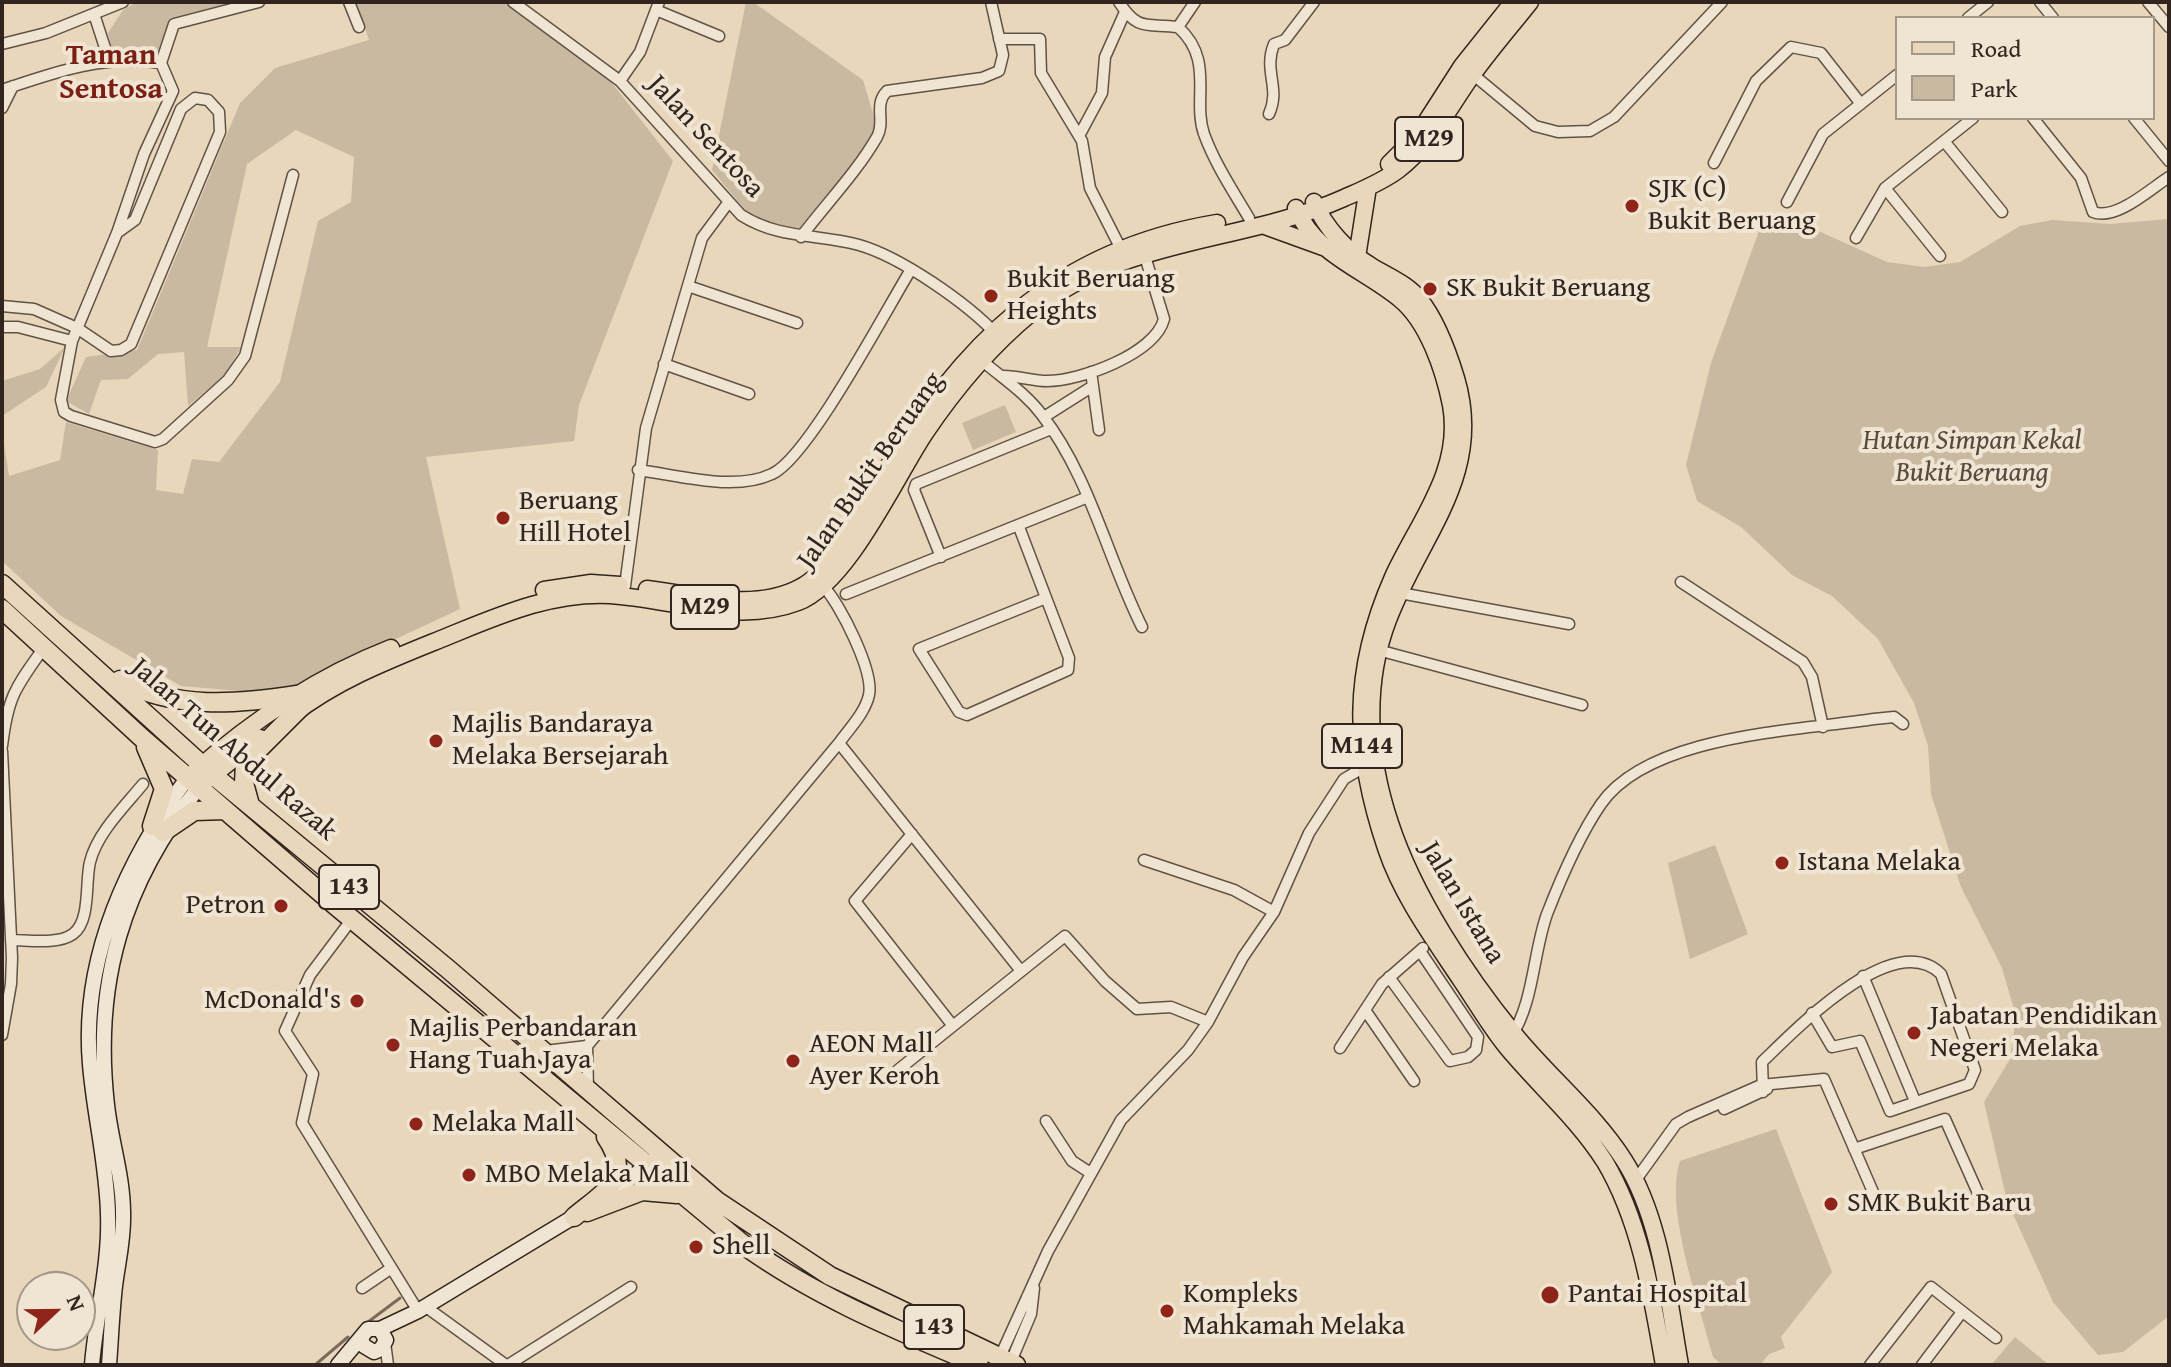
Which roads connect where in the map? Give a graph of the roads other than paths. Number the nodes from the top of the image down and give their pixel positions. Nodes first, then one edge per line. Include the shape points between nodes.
1 (123, 2) edge
2 (259, 2) edge
3 (349, 2) edge
4 (513, 2) edge
5 (991, 2) edge
6 (1195, 2) edge
7 (1314, 2) edge
8 (1513, 2) edge
9 (1530, 2) edge
10 (1722, 2) edge
11 (1988, 2) edge
12 (2148, 2) edge
13 (527, 6) edge
14 (657, 6) edge
15 (1122, 7) edge
16 (94, 14) junction
17 (1970, 16) edge
18 (359, 27) dead end
19 (1178, 27) junction
20 (2169, 27) edge
21 (719, 36) dead end
22 (999, 39) junction
23 (2, 44) edge
24 (109, 60) junction
25 (161, 63) junction
26 (1467, 70) junction
27 (1895, 77) edge
28 (620, 81) junction
29 (8, 88) edge
30 (1861, 104) junction
31 (2, 108) edge
32 (1269, 114) dead end
33 (1970, 120) edge
34 (2035, 120) edge
35 (2136, 120) edge
36 (1079, 136) junction
37 (1944, 141) junction
38 (2169, 161) edge
39 (1714, 163) dead end
40 (293, 175) dead end
41 (2169, 177) edge
42 (1368, 187) junction
43 (1885, 188) junction
44 (1787, 202) dead end
45 (728, 203) junction
46 (1315, 205) junction
47 (1298, 212) junction
48 (2002, 212) dead end
49 (1249, 218) junction
50 (1265, 226) junction
51 (117, 233) junction
52 (801, 237) junction
53 (1856, 238) dead end
54 (1324, 247) junction
55 (1121, 249) junction
56 (1144, 253) junction
57 (1940, 256) dead end
58 (1357, 257) junction
59 (910, 271) junction
60 (688, 286) junction
61 (2, 306) edge
62 (797, 323) dead end
63 (2, 327) edge
64 (77, 328) junction
65 (997, 335) junction
66 (72, 341) junction
67 (978, 357) junction
68 (664, 364) junction
69 (1091, 372) junction
70 (1004, 376) junction
71 (1093, 386) junction
72 (749, 394) dead end
73 (1044, 417) junction
74 (1051, 429) junction
75 (1099, 430) dead end
76 (638, 470) junction
77 (1088, 497) junction
78 (1019, 527) junction
79 (941, 557) junction
80 (1681, 582) dead end
81 (2, 584) edge
82 (625, 586) junction
83 (824, 587) junction
84 (1400, 593) junction
85 (846, 594) dead end
86 (1046, 598) junction
87 (2, 609) edge
88 (1569, 624) dead end
89 (1142, 627) dead end
90 (45, 646) junction
91 (1378, 650) junction
92 (100, 669) junction
93 (298, 702) junction
94 (1582, 705) dead end
95 (1903, 724) dead end
96 (1823, 727) junction
97 (142, 738) junction
98 (839, 743) junction
99 (2, 748) edge
100 (1369, 765) junction
101 (200, 776) junction
102 (143, 784) dead end
103 (250, 806) junction
104 (225, 810) junction
105 (158, 829) junction
106 (912, 834) junction
107 (1144, 860) dead end
108 (1274, 912) junction
109 (352, 919) junction
110 (1434, 939) junction
111 (11, 940) junction
112 (1420, 951) junction
113 (1021, 971) junction
114 (1863, 976) junction
115 (1389, 977) junction
116 (1365, 1010) junction
117 (1812, 1013) junction
118 (1208, 1022) junction
119 (953, 1026) junction
120 (2, 1035) edge
121 (1509, 1039) junction
122 (587, 1046) junction
123 (1340, 1048) dead end
124 (543, 1051) junction
125 (898, 1070) dead end
126 (1414, 1081) dead end
127 (1765, 1088) junction
128 (588, 1089) junction
129 (1915, 1101) junction
130 (591, 1119) junction
131 (1046, 1121) dead end
132 (1577, 1125) junction
133 (1854, 1149) junction
134 (654, 1160) junction
135 (1089, 1172) junction
136 (1635, 1181) junction
137 (1873, 1192) dead end
138 (683, 1196) junction
139 (1982, 1202) dead end
140 (574, 1217) junction
141 (1642, 1255) junction
142 (390, 1269) junction
143 (1035, 1278) junction
144 (631, 1287) dead end
145 (362, 1288) dead end
146 (422, 1309) junction
147 (1962, 1312) junction
148 (371, 1338) junction
149 (1996, 1338) dead end
150 (342, 1361) edge
151 (1007, 1363) edge
152 (92, 1365) edge
153 (109, 1365) edge
154 (380, 1365) edge
155 (388, 1365) edge
156 (507, 1365) edge
157 (979, 1365) edge
158 (1664, 1365) edge
159 (1680, 1365) edge
160 (1870, 1365) edge
161 (1922, 1365) edge

1 - 16 street
2 - 25 street via 174,24
3 - 18 street
4 - 13 street, Jalan Sentosa
5 - 22 street
6 - 19 street
7 - 32 street via 1270,53 1267,61 1276,99
8 - 26 main road, Jalan Bukit Beruang / M29
9 - 26 main road, Jalan Bukit Beruang / M29
10 - 26 street via 1614,117 1590,131 1535,126
11 - 17 street
12 - 20 street
13 - 28 street, Jalan Sentosa
14 - 21 street
14 - 28 street via 640,52
15 - 19 street via 1132,21 1145,26
15 - 36 street via 1105,57 1102,93
16 - 23 street
16 - 24 street
19 - 49 street via 1201,73 1204,135
22 - 36 street via 1040,39 1041,73
22 - 52 street via 1002,66 994,75 887,91 881,97 879,135
24 - 25 street
24 - 29 street
25 - 51 street via 173,91
26 - 42 main road, Jalan Bukit Beruang / M29 via 1413,158
26 - 46 main road, Jalan Bukit Beruang / M29 via 1404,151
27 - 30 street
28 - 45 street, Jalan Sentosa
29 - 31 street
30 - 39 street via 1821,53 1791,47 1756,81
30 - 44 street via 1823,134
33 - 37 street
34 - 41 street via 2081,178 2093,212 2100,215
35 - 38 street
36 - 55 street via 1090,188
37 - 43 street
37 - 48 street
40 - 66 street via 245,356 221,387 163,439 147,441 64,412 61,400
42 - 46 main road, Jalan Bukit Beruang / M29
42 - 58 main road
43 - 53 street
43 - 57 street
45 - 52 street, Jalan Sentosa via 753,223
45 - 60 street via 706,228
46 - 47 main road, Jalan Bukit Beruang / M29
46 - 58 main road, Jalan Istana / M144
47 - 49 main road, Jalan Bukit Beruang / M29
47 - 50 main road, Jalan Bukit Beruang / M29
47 - 54 main road, Jalan Istana / M144
49 - 55 main road, Jalan Bukit Beruang / M29 via 1176,230
50 - 54 main road
50 - 56 main road, Jalan Bukit Beruang / M29
51 - 64 street
51 - 64 street via 135,220 181,109 195,98 208,100 219,112 220,132 131,344 111,351
52 - 59 street, Jalan Sentosa via 861,246
54 - 100 main road, Jalan Istana / M144 via 1402,300 1417,319 1436,359 1452,418 1448,465 1394,576 1364,660 1360,699
55 - 65 main road, Jalan Bukit Beruang / M29 via 1027,300
56 - 65 main road, Jalan Bukit Beruang / M29 via 1073,284
56 - 69 street via 1163,323 1141,348
58 - 84 main road, Jalan Istana / M144 via 1419,298 1443,342 1464,414 1461,464
59 - 65 street, Jalan Sentosa via 956,298
59 - 76 street via 787,466 772,475 739,481
60 - 62 street
60 - 68 street
61 - 64 street via 34,309
63 - 66 street
64 - 66 street
65 - 67 main road, Jalan Bukit Beruang / M29
67 - 70 street
67 - 82 main road, Jalan Bukit Beruang / M29 via 904,439 816,578 763,600
67 - 83 main road, Jalan Bukit Beruang / M29 via 841,569
68 - 72 street
68 - 76 street
69 - 70 street via 1047,381
69 - 71 street
70 - 73 street
71 - 73 street
71 - 75 street
73 - 74 street
74 - 77 street
74 - 79 street via 916,484
76 - 82 street
77 - 78 street
77 - 89 street
78 - 79 street
78 - 86 street
79 - 85 street
80 - 96 street via 1803,662 1812,677
81 - 92 highway, Jalan Tun Abdul Razak / 143
82 - 93 main road, Jalan Bukit Beruang / M29 via 565,586 513,599 354,662
83 - 93 main road, Jalan Bukit Beruang / M29 via 802,601 761,612 614,595 546,600 365,670
83 - 98 street via 838,601 870,691 866,706
84 - 88 street
84 - 91 main road, Jalan Istana / M144
86 - 86 street via 919,649 956,708 967,715 1068,670 1069,658
87 - 90 highway, Jalan Tun Abdul Razak / 143
90 - 97 highway, Jalan Tun Abdul Razak / 143
90 - 99 street via 7,706
91 - 94 street
91 - 100 main road, Jalan Istana / M144
92 - 93 highway via 141,691 175,700
92 - 101 highway, Jalan Tun Abdul Razak / 143
93 - 101 main road, Jalan Bukit Beruang / M29
93 - 103 highway via 245,763
95 - 96 street via 1894,717
96 - 121 street via 1696,746 1652,761 1602,802 1547,915
97 - 101 highway, Jalan Tun Abdul Razak / 143
97 - 105 highway via 164,789
98 - 106 street
98 - 122 street
99 - 111 street
100 - 108 street via 1344,779 1309,833
100 - 110 main road, Jalan Istana / M144 via 1373,808 1397,877
100 - 121 main road, Jalan Istana / M144 via 1409,872
101 - 103 highway, Jalan Tun Abdul Razak / 143
101 - 104 highway, Jalan Tun Abdul Razak / 143
101 - 105 main road
102 - 111 street via 97,845 80,925 72,935
103 - 124 highway, Jalan Tun Abdul Razak / 143
104 - 105 highway via 194,811
104 - 109 highway, Jalan Tun Abdul Razak / 143
105 - 152 main road via 121,887 100,957 91,1012 89,1059 108,1220
105 - 153 main road via 121,924 105,1016 103,1063 123,1216
106 - 113 street
106 - 119 street via 855,901
107 - 108 street via 1234,890
108 - 118 street
109 - 130 highway, Jalan Tun Abdul Razak / 143
109 - 142 street via 310,975 285,1031 313,1074 302,1123
110 - 112 street
110 - 121 main road, Jalan Istana / M144
111 - 120 street via 11,984
112 - 115 street
112 - 115 street via 1478,1037 1479,1045 1468,1057 1450,1061
113 - 118 street via 1067,937 1137,1009 1171,1007
113 - 119 street
114 - 117 street
114 - 129 street
114 - 129 street via 1909,962 1931,963 1941,974 1974,1078
115 - 116 street
116 - 123 street
116 - 126 street
117 - 127 street via 1762,1062
117 - 129 street via 1832,1047 1860,1041 1890,1111
118 - 135 street via 1121,1120
119 - 125 street
121 - 132 main road, Jalan Istana / M144
121 - 136 main road, Jalan Istana / M144 via 1605,1134
122 - 124 street
122 - 128 street
124 - 128 highway, Jalan Tun Abdul Razak / 143
127 - 133 street via 1824,1079
127 - 136 street via 1669,1138
128 - 134 highway, Jalan Tun Abdul Razak / 143
130 - 134 highway, Jalan Tun Abdul Razak / 143
130 - 140 highway via 615,1151 617,1174
131 - 135 street via 1072,1161
132 - 136 main road via 1597,1141 1627,1180
132 - 141 main road, Jalan Istana / M144 via 1607,1166
133 - 137 street
133 - 139 street via 1945,1119
134 - 138 highway, Jalan Tun Abdul Razak / 143
134 - 140 main road
134 - 151 highway, Jalan Tun Abdul Razak / 143 via 818,1269
135 - 143 street
136 - 141 main road via 1630,1195
136 - 159 main road, Jalan Istana / M144 via 1656,1249
138 - 140 highway via 652,1189
138 - 157 highway, Jalan Tun Abdul Razak / 143 via 789,1277 835,1303
140 - 146 main road
141 - 158 main road, Jalan Istana / M144
142 - 145 street
142 - 146 street
143 - 151 street
143 - 151 street via 1031,1314
144 - 156 street
146 - 148 main road
146 - 156 street
147 - 149 street
147 - 160 street via 1931,1287
147 - 161 street
148 - 150 main road
148 - 154 street
148 - 155 street

